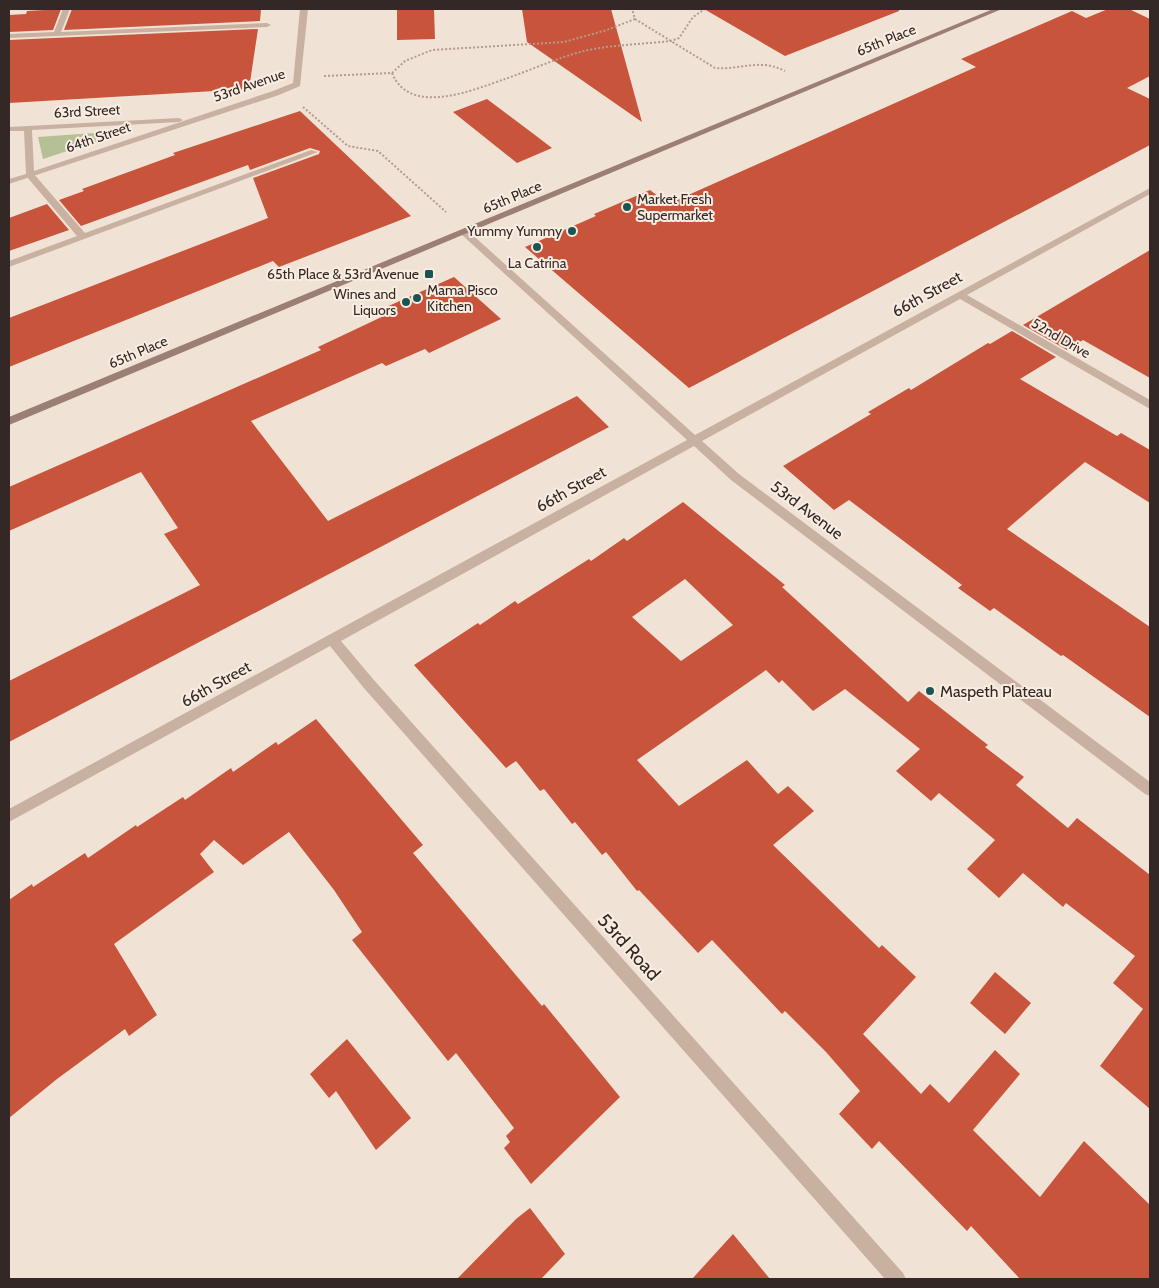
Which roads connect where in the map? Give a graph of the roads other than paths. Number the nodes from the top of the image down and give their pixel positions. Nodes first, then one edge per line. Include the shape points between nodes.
1 (66, 9) edge
2 (304, 9) edge
3 (998, 9) edge
4 (266, 25) dead end
5 (57, 34) junction
6 (9, 36) edge
7 (196, 119) junction
8 (28, 128) junction
9 (9, 129) edge
10 (314, 152) dead end
11 (30, 175) junction
12 (9, 182) edge
13 (1150, 191) edge
14 (464, 232) junction
15 (83, 237) junction
16 (9, 264) edge
17 (959, 295) junction
18 (1150, 405) edge
19 (9, 421) edge
20 (694, 440) junction
21 (332, 639) junction
22 (1150, 790) edge
23 (9, 816) edge
24 (897, 1279) edge

1 - 5 street
2 - 7 street, 53rd Avenue via 297,84 276,94
3 - 14 street, 65th Place
4 - 5 street
5 - 6 street
7 - 8 street, 63rd Street
7 - 11 street, 64th Street
8 - 9 street, 63rd Street
8 - 11 street
10 - 15 street
11 - 12 street, 64th Street
11 - 15 street
13 - 17 street, 66th Street
14 - 19 street, 65th Place
14 - 20 street, 53rd Avenue
15 - 16 street
17 - 18 street, 52nd Drive
17 - 20 street, 66th Street
20 - 21 street, 66th Street
20 - 22 street, 53rd Avenue via 735,477
21 - 23 street, 66th Street
21 - 24 street, 53rd Road

